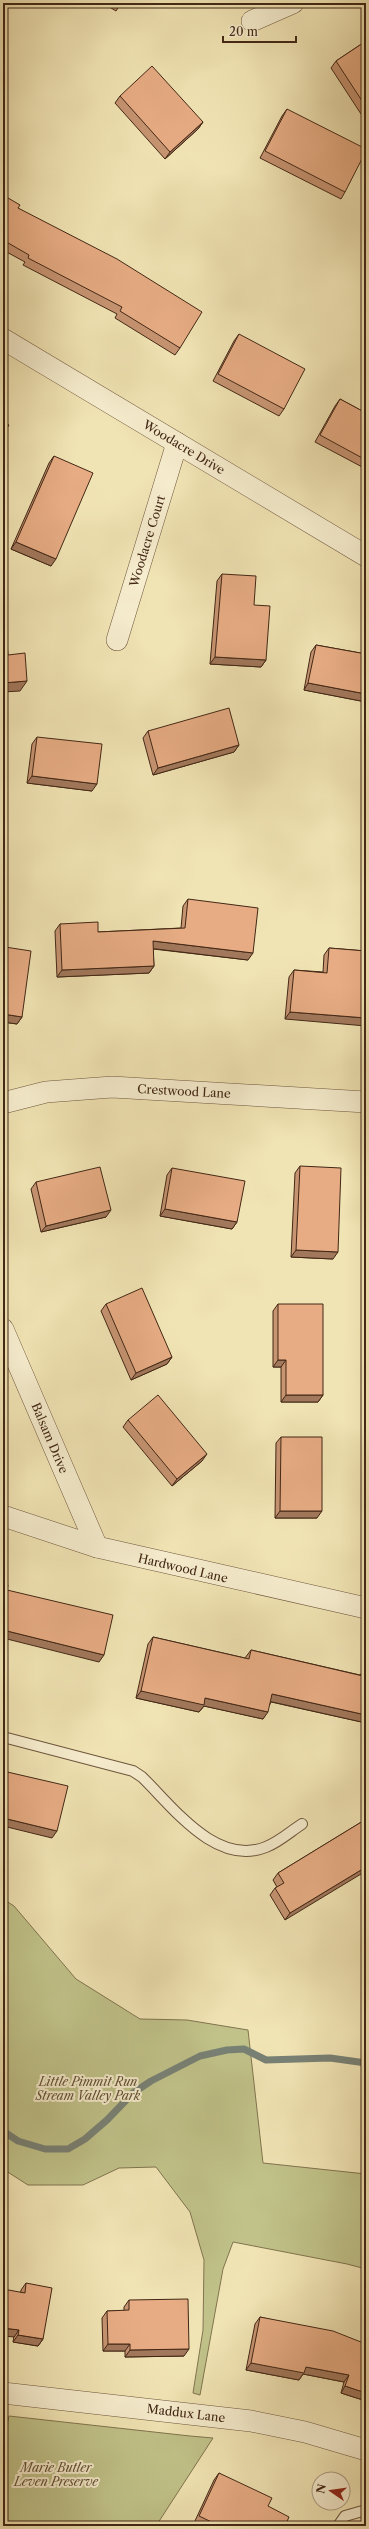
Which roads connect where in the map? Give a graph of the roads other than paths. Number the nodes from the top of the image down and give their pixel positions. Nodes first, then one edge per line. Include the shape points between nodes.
1 (292, 3) edge
2 (252, 21) dead end
3 (3, 339) edge
4 (177, 443) junction
5 (366, 556) edge
6 (117, 640) dead end
7 (366, 1102) edge
8 (3, 1103) edge
9 (3, 1329) edge
10 (3, 1516) edge
11 (97, 1547) junction
12 (366, 1608) edge
13 (3, 1737) edge
14 (302, 1824) dead end
15 (3, 2392) edge
16 (366, 2450) edge
17 (366, 2510) edge
18 (338, 2526) edge

1 - 2 street
3 - 4 street, Woodacre Drive
4 - 5 street, Woodacre Drive
4 - 6 street, Woodacre Court
7 - 8 street, Crestwood Lane via 112,1087 46,1092
9 - 11 street, Balsam Drive
10 - 11 street, Hardwood Lane
11 - 12 street, Hardwood Lane
13 - 14 lane via 133,1771 204,1838 231,1849 248,1851 267,1847
15 - 16 street, Maddux Lane via 251,2421 305,2432
17 - 18 lane via 345,2516

